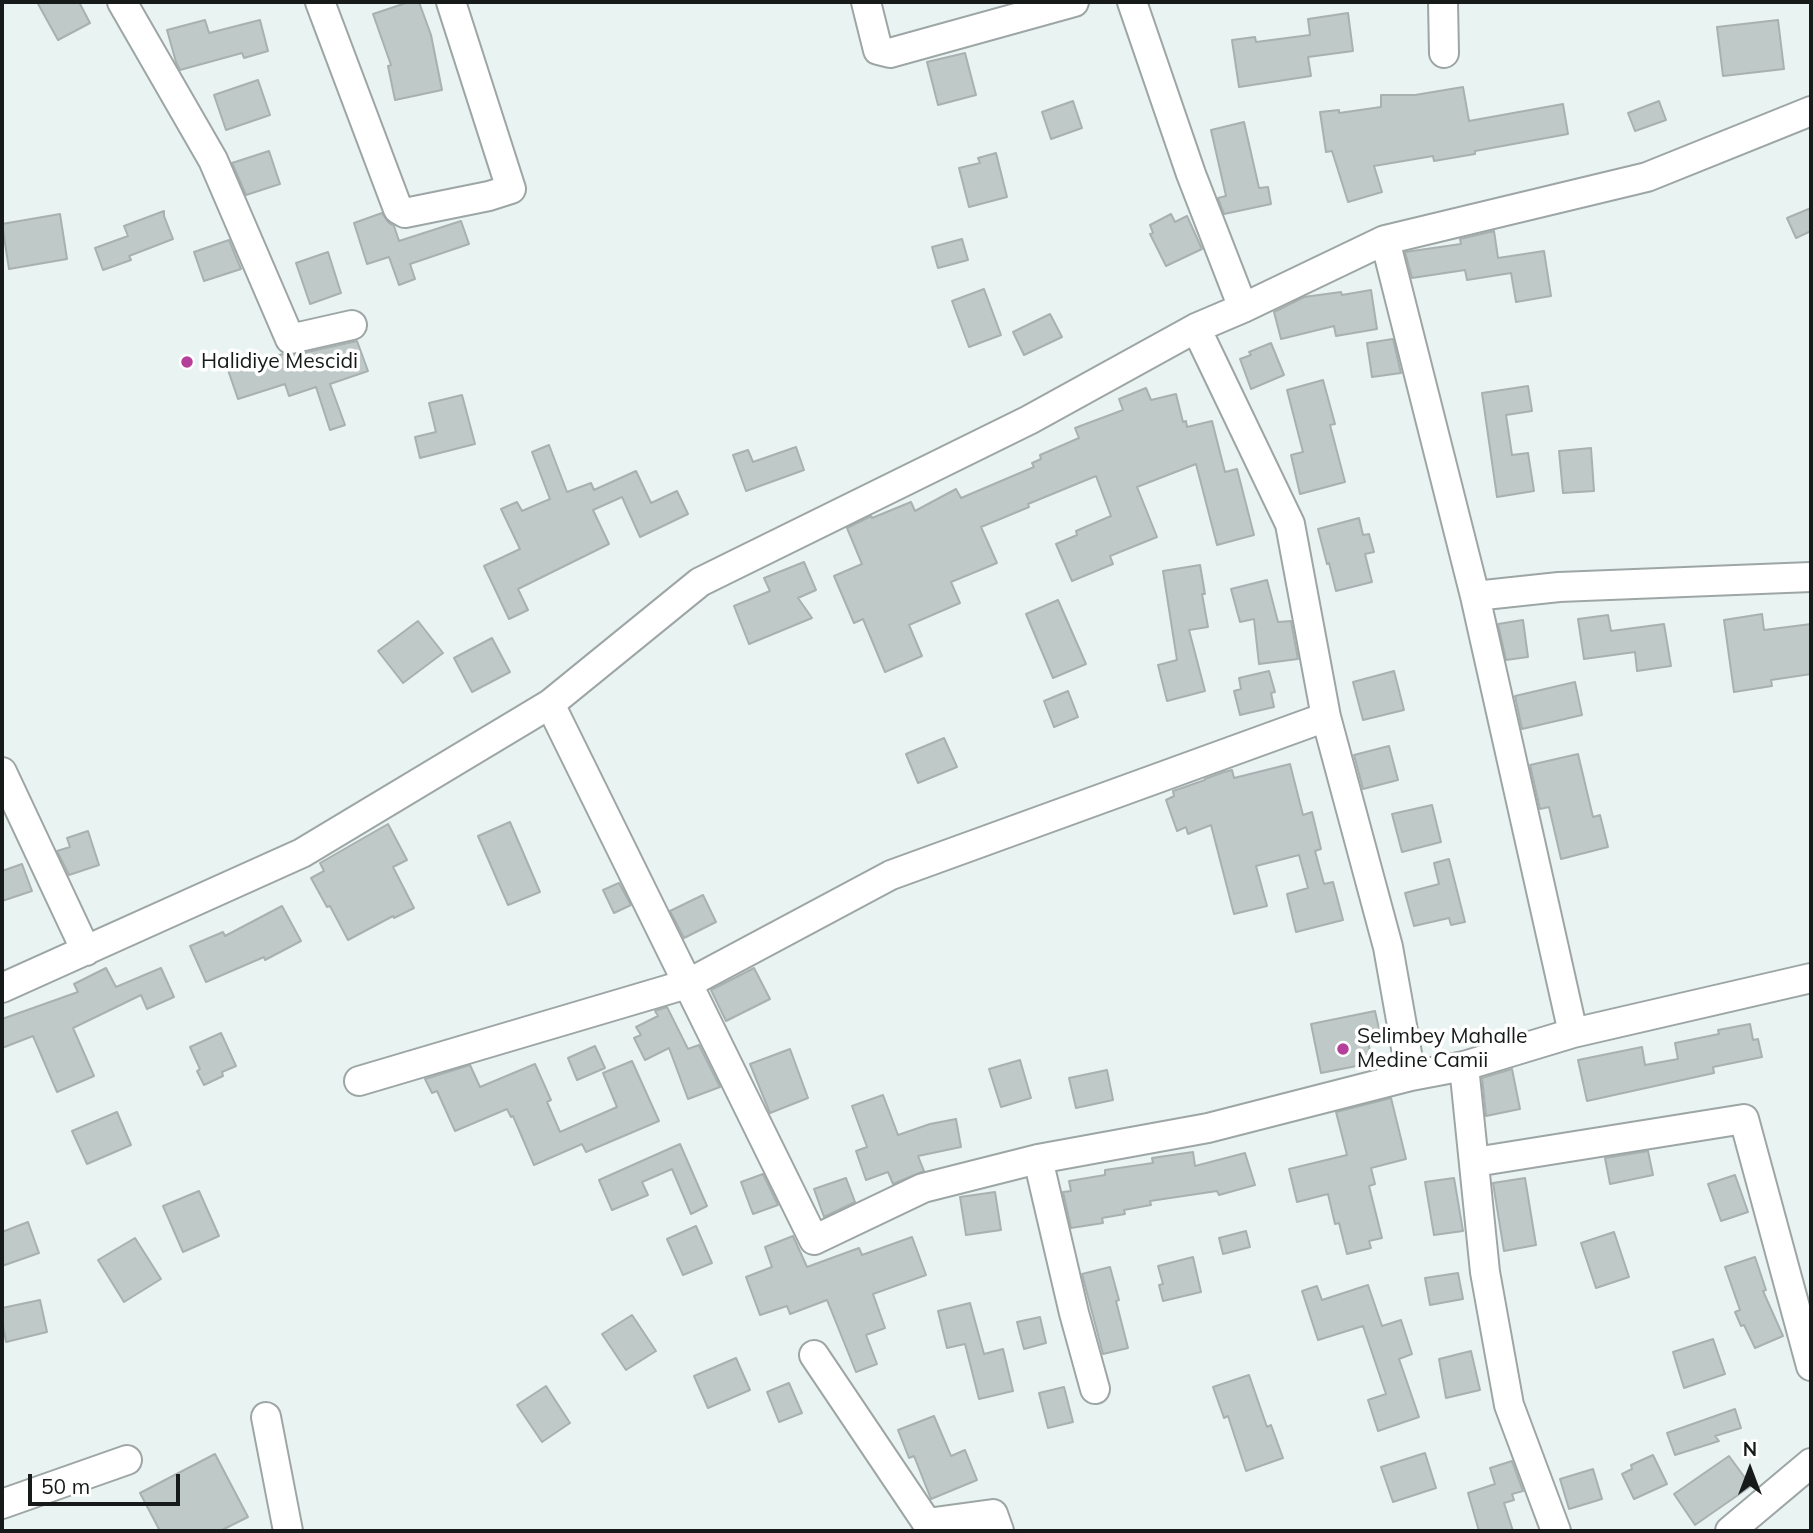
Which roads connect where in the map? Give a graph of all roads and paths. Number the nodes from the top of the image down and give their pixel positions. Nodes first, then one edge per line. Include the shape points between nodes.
1 (122, 2) edge
2 (320, 2) edge
3 (451, 2) edge
4 (866, 2) edge
5 (1074, 2) edge
6 (1132, 2) edge
7 (1443, 2) edge
8 (1444, 53) dead end
9 (1811, 111) edge
10 (1385, 240) junction
11 (1243, 308) junction
12 (352, 325) dead end
13 (1196, 328) junction
14 (1811, 577) edge
15 (1475, 596) junction
16 (550, 704) junction
17 (1326, 717) junction
18 (2, 772) edge
19 (86, 951) junction
20 (1811, 978) edge
21 (687, 984) junction
22 (2, 988) edge
23 (1573, 1033) junction
24 (1464, 1066) junction
25 (1410, 1076) junction
26 (359, 1081) dead end
27 (1038, 1159) junction
28 (1475, 1162) junction
29 (814, 1355) dead end
30 (1811, 1366) edge
31 (1095, 1389) dead end
32 (266, 1417) dead end
33 (127, 1460) dead end
34 (1811, 1462) edge
35 (2, 1504) edge
36 (288, 1531) edge
37 (999, 1531) edge
38 (1556, 1531) edge
39 (1730, 1531) edge

1 - 12 street via 213,160 290,339
2 - 3 street via 398,209 405,213 511,189
4 - 5 street via 878,50 890,53
6 - 11 street
7 - 8 street
9 - 10 street via 1647,177
10 - 11 street
10 - 15 street
11 - 13 street
13 - 16 street via 1029,420 700,582
13 - 17 street via 1290,524
14 - 15 street via 1559,587
15 - 23 street
16 - 19 street via 302,853
16 - 21 street
17 - 21 street via 891,875
17 - 25 street via 1388,947
18 - 19 street
19 - 22 street
20 - 23 street
21 - 26 street
21 - 27 street via 814,1240 923,1188
23 - 24 street
24 - 25 street
24 - 28 street
25 - 27 street via 1208,1128
27 - 31 street
28 - 30 street via 1744,1119
28 - 38 street via 1485,1272 1509,1405
29 - 37 street via 927,1523 993,1514
32 - 36 street
33 - 35 street
34 - 39 street

